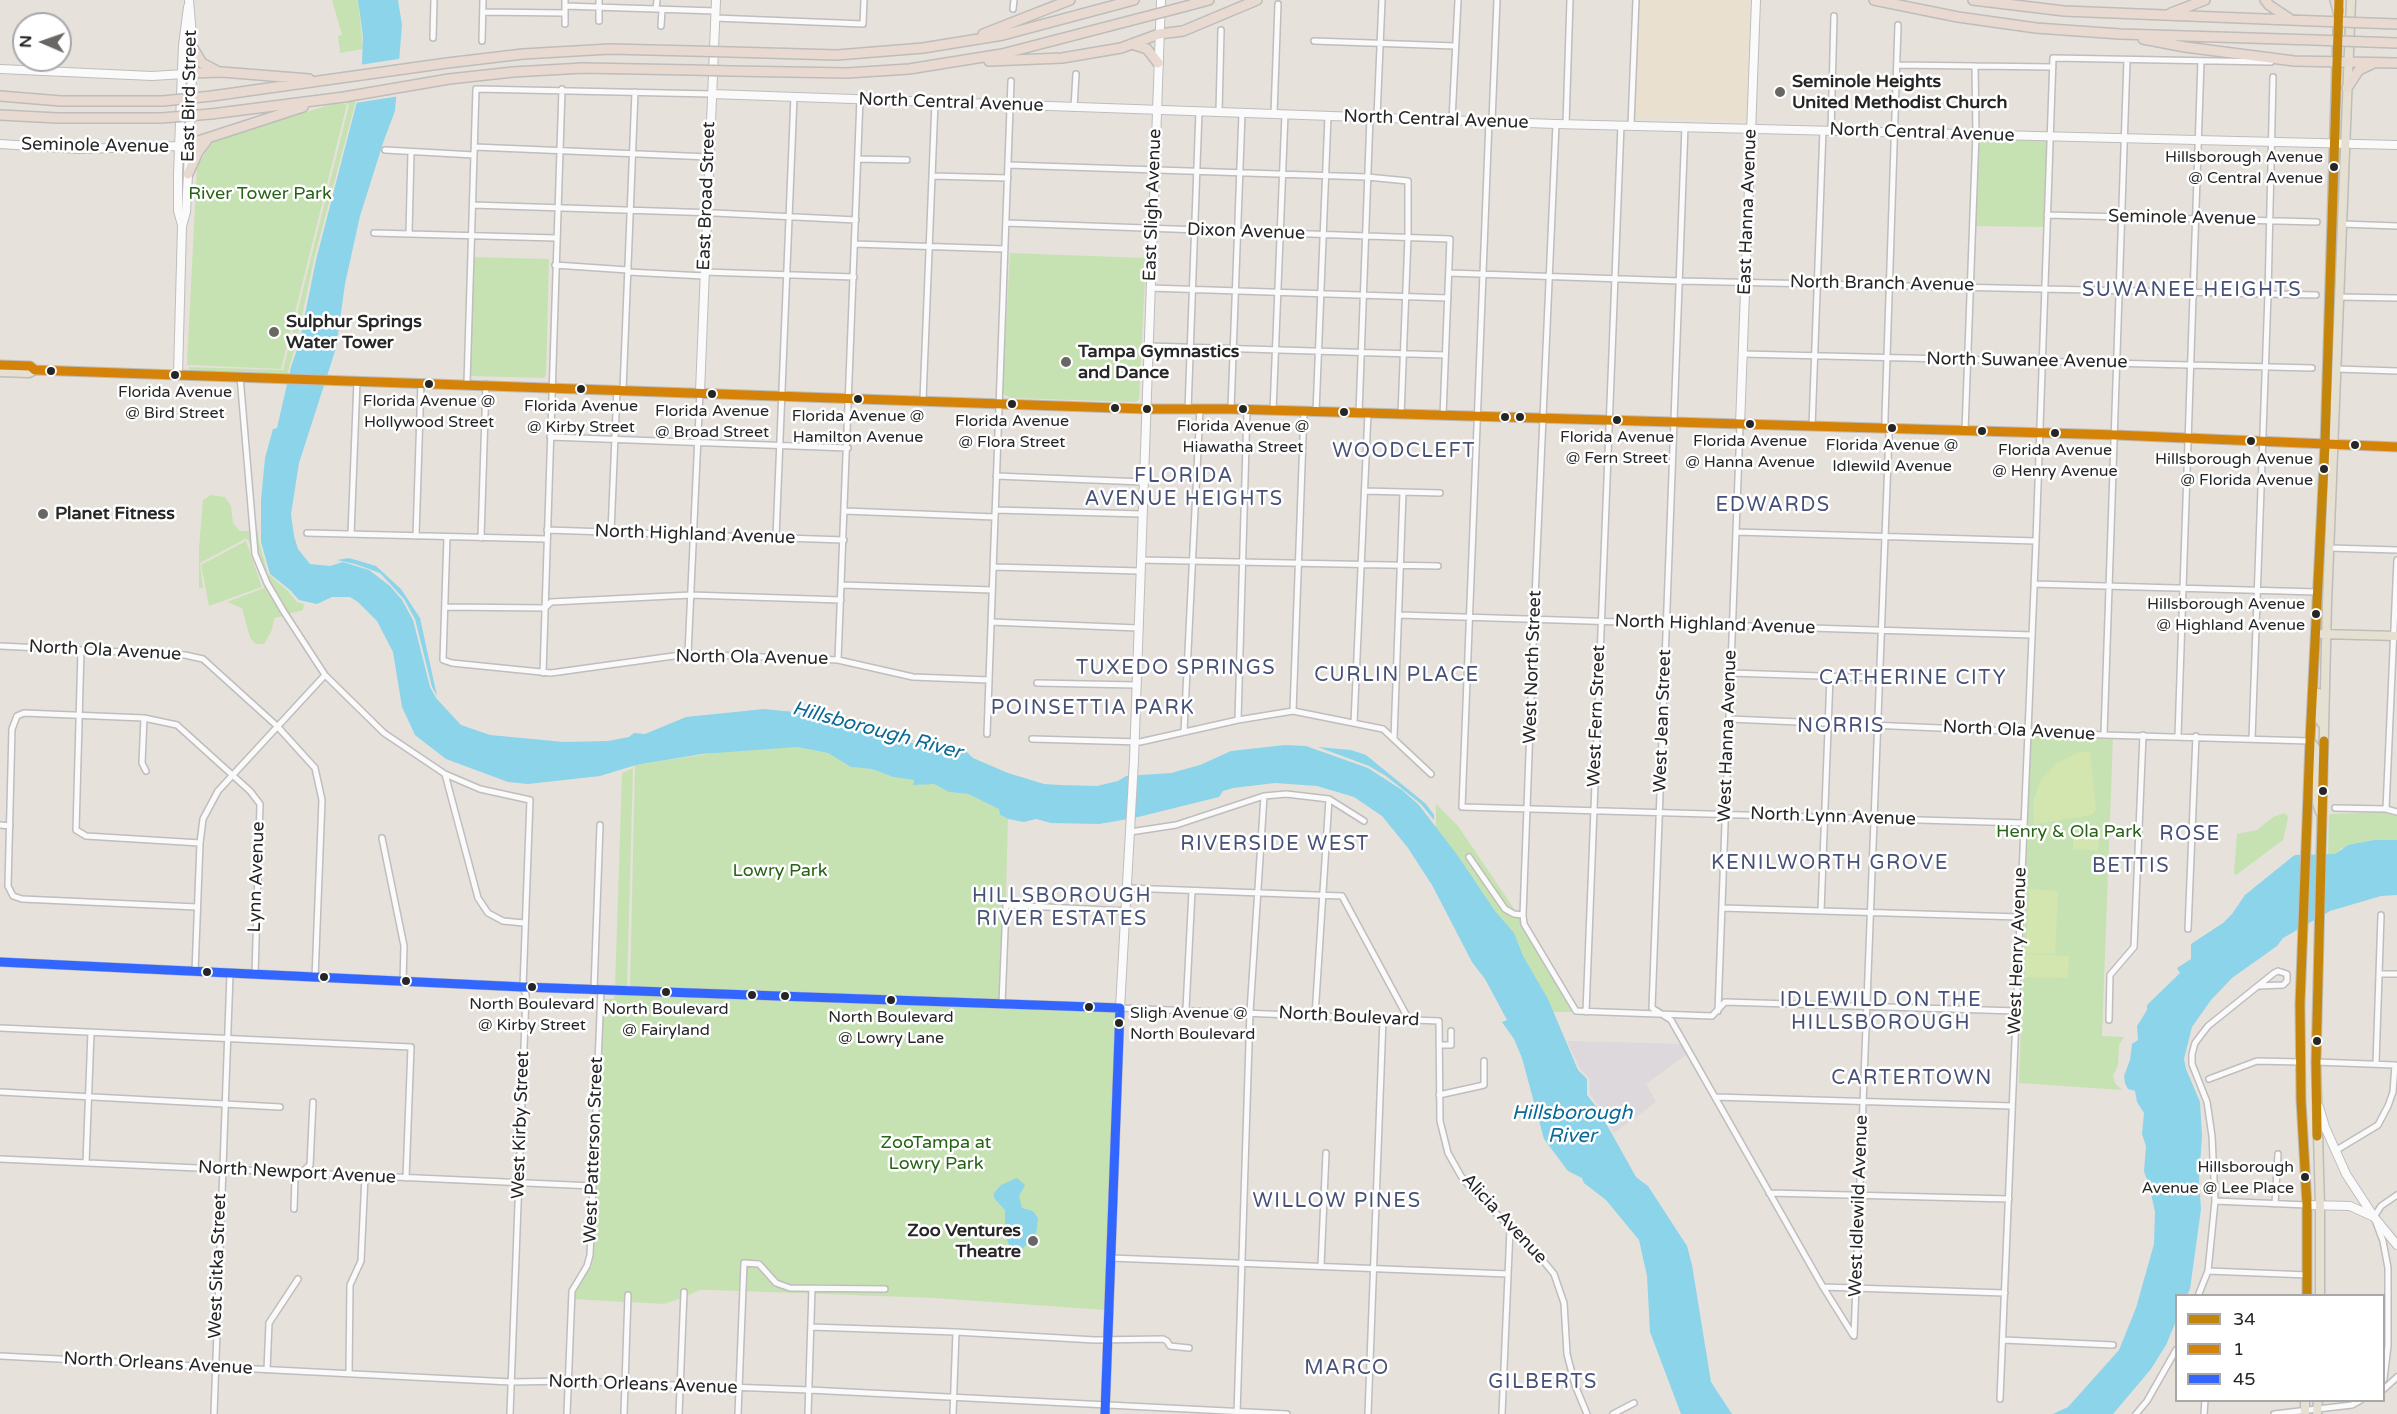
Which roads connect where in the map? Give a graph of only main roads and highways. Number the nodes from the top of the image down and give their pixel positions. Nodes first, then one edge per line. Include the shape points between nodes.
1 (1070, 0) edge
2 (1209, 0) edge
3 (1257, 0) edge
4 (1874, 0) edge
5 (1973, 0) edge
6 (2205, 0) edge
7 (2265, 0) edge
8 (2337, 0) edge
9 (2351, 0) edge
10 (1132, 1) edge
11 (2338, 11) joint
12 (2159, 16) junction
13 (2293, 20) junction
14 (2397, 24) edge
15 (2120, 33) junction
16 (959, 43) junction
17 (2397, 43) edge
18 (1133, 45) junction
19 (193, 48) road end
20 (968, 61) junction
21 (2336, 62) junction
22 (2348, 62) junction
23 (1158, 63) road end
24 (2375, 63) junction
25 (2397, 63) edge
26 (222, 72) junction
27 (186, 74) road end
28 (327, 81) junction
29 (2347, 88) junction
30 (0, 96) edge
31 (322, 100) junction
32 (0, 115) edge
33 (208, 139) junction
34 (2340, 143) junction
35 (189, 144) road end
36 (188, 174) road end
37 (0, 365) edge
38 (35, 370) junction
39 (0, 372) edge
40 (2330, 444) junction
41 (2397, 447) edge
42 (2318, 578) junction
43 (2328, 587) junction
44 (2316, 633) junction
45 (2326, 634) junction
46 (2395, 635) edge
47 (2314, 663) junction
48 (2324, 726) junction
49 (2310, 741) junction
50 (2322, 819) junction
51 (2307, 1294) edge
52 (2320, 1294) edge

1 - 16 highway
2 - 20 highway, bridge
3 - 18 highway via 1184,31 1160,34
4 - 15 highway via 2010,24
5 - 12 highway via 2049,10
6 - 12 highway
7 - 13 highway
8 - 11 highway
9 - 22 main road
10 - 16 highway
11 - 21 main road
12 - 13 highway
13 - 14 highway, bridge
15 - 17 highway, bridge
15 - 21 highway via 2185,47 2294,62
16 - 28 highway, bridge via 854,54 610,49 523,54
18 - 20 highway via 1062,58
18 - 23 highway via 1147,49
19 - 26 highway via 205,65
20 - 31 highway, bridge via 847,73 547,69 449,79
21 - 22 highway
21 - 34 main road
22 - 24 highway
22 - 29 main road
24 - 25 highway
24 - 29 highway via 2359,70
26 - 27 highway
26 - 28 highway
28 - 30 highway, bridge via 163,101 61,101
29 - 34 main road
31 - 32 highway, bridge via 161,118
31 - 33 highway
33 - 35 highway
33 - 36 highway
34 - 40 main road
34 - 40 main road via 2342,224
37 - 38 main road via 30,366
38 - 39 main road
38 - 40 main road via 1145,409
40 - 41 main road
40 - 42 main road
40 - 43 main road
42 - 43 main road
42 - 44 main road
43 - 45 main road
44 - 45 main road
44 - 47 main road
45 - 46 main road
45 - 48 main road
47 - 48 main road via 2318,678 2317,717
47 - 49 main road
48 - 50 main road
49 - 50 main road via 2317,750 2316,803
49 - 51 main road via 2300,1062
50 - 52 main road via 2316,1062

